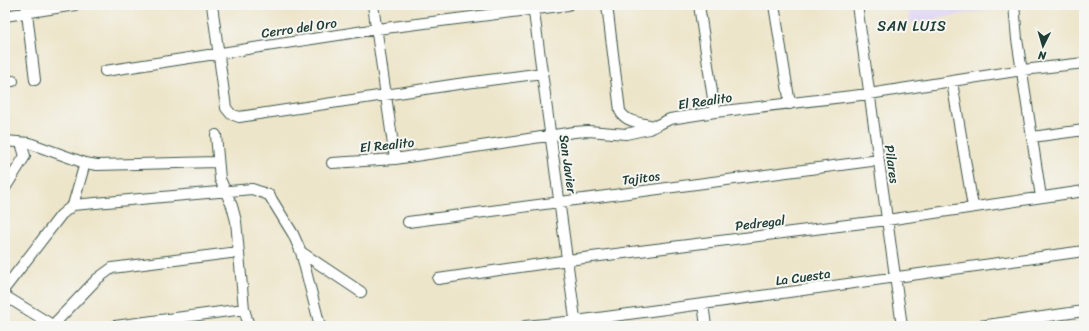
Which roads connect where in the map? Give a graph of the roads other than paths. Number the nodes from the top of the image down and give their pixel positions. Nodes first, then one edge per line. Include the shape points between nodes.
1 (75, 5) edge
2 (212, 5) edge
3 (373, 5) edge
4 (568, 5) edge
5 (607, 5) edge
6 (699, 5) edge
7 (774, 5) edge
8 (857, 5) edge
9 (1018, 6) edge
10 (534, 7) edge
11 (27, 9) edge
12 (5, 16) edge
13 (377, 29) junction
14 (218, 52) junction
15 (1084, 63) edge
16 (105, 70) dead end
17 (1023, 70) junction
18 (543, 73) junction
19 (35, 80) dead end
20 (952, 82) junction
21 (868, 94) junction
22 (386, 95) junction
23 (790, 104) junction
24 (715, 112) junction
25 (655, 126) junction
26 (1084, 130) edge
27 (216, 135) dead end
28 (551, 137) junction
29 (1032, 137) junction
30 (5, 141) edge
31 (21, 143) junction
32 (395, 159) junction
33 (879, 160) junction
34 (217, 162) junction
35 (85, 163) junction
36 (332, 163) dead end
37 (5, 188) edge
38 (225, 190) junction
39 (1084, 191) edge
40 (1041, 197) junction
41 (560, 201) junction
42 (73, 205) junction
43 (973, 207) junction
44 (887, 220) junction
45 (408, 222) dead end
46 (1084, 251) edge
47 (238, 252) junction
48 (301, 252) junction
49 (568, 260) junction
50 (895, 278) junction
51 (438, 279) dead end
52 (5, 288) edge
53 (360, 292) dead end
54 (5, 296) edge
55 (703, 304) junction
56 (244, 309) junction
57 (1084, 311) edge
58 (576, 324) edge
59 (54, 326) edge
60 (114, 326) edge
61 (249, 326) edge
62 (320, 326) edge
63 (525, 326) edge
64 (706, 326) edge
65 (902, 326) edge
66 (980, 326) edge

1 - 11 street
2 - 14 street
3 - 13 street
4 - 10 street, Cerro del Oro
5 - 25 street via 620,111 629,119
6 - 24 street
7 - 23 street
8 - 21 street, Pilares
9 - 17 street
10 - 13 street, Cerro del Oro
10 - 18 street, San Javier
11 - 12 street
11 - 19 street
13 - 14 street, Cerro del Oro
13 - 22 street
14 - 16 street, Cerro del Oro
14 - 22 street via 226,108 231,114 239,117
15 - 17 street, El Realito
17 - 20 street, El Realito
17 - 29 street
18 - 22 street
18 - 28 street, San Javier
20 - 21 street, El Realito
20 - 43 street
21 - 23 street, El Realito
21 - 33 street, Pilares
22 - 32 street
23 - 24 street, El Realito
24 - 25 street, El Realito via 670,119
25 - 28 street, El Realito via 626,134 588,131
26 - 29 street
27 - 34 street
28 - 32 street, El Realito
28 - 41 street, San Javier
29 - 40 street
30 - 31 street
31 - 35 street via 29,143
31 - 37 street via 25,156
32 - 36 street, El Realito
33 - 41 street, Tajitos
33 - 44 street, Pilares
34 - 35 street via 113,165
34 - 38 street
35 - 42 street
38 - 42 street
38 - 47 street via 236,221
38 - 48 street via 252,189 269,195
39 - 40 street, Pedregal
40 - 43 street, Pedregal
41 - 45 street, Tajitos
41 - 49 street, San Javier
42 - 52 street via 61,215
43 - 44 street, Pedregal
44 - 49 street, Pedregal
44 - 50 street, Pilares
46 - 50 street, La Cuesta
47 - 56 street
47 - 59 street via 112,268 97,279
48 - 53 street
48 - 62 street
49 - 51 street, Pedregal
49 - 58 street, San Javier
50 - 55 street, La Cuesta
50 - 65 street, Pilares
54 - 59 street
55 - 58 street, La Cuesta
55 - 64 street
56 - 60 street
56 - 61 street
57 - 66 street
58 - 63 street, La Cuesta

